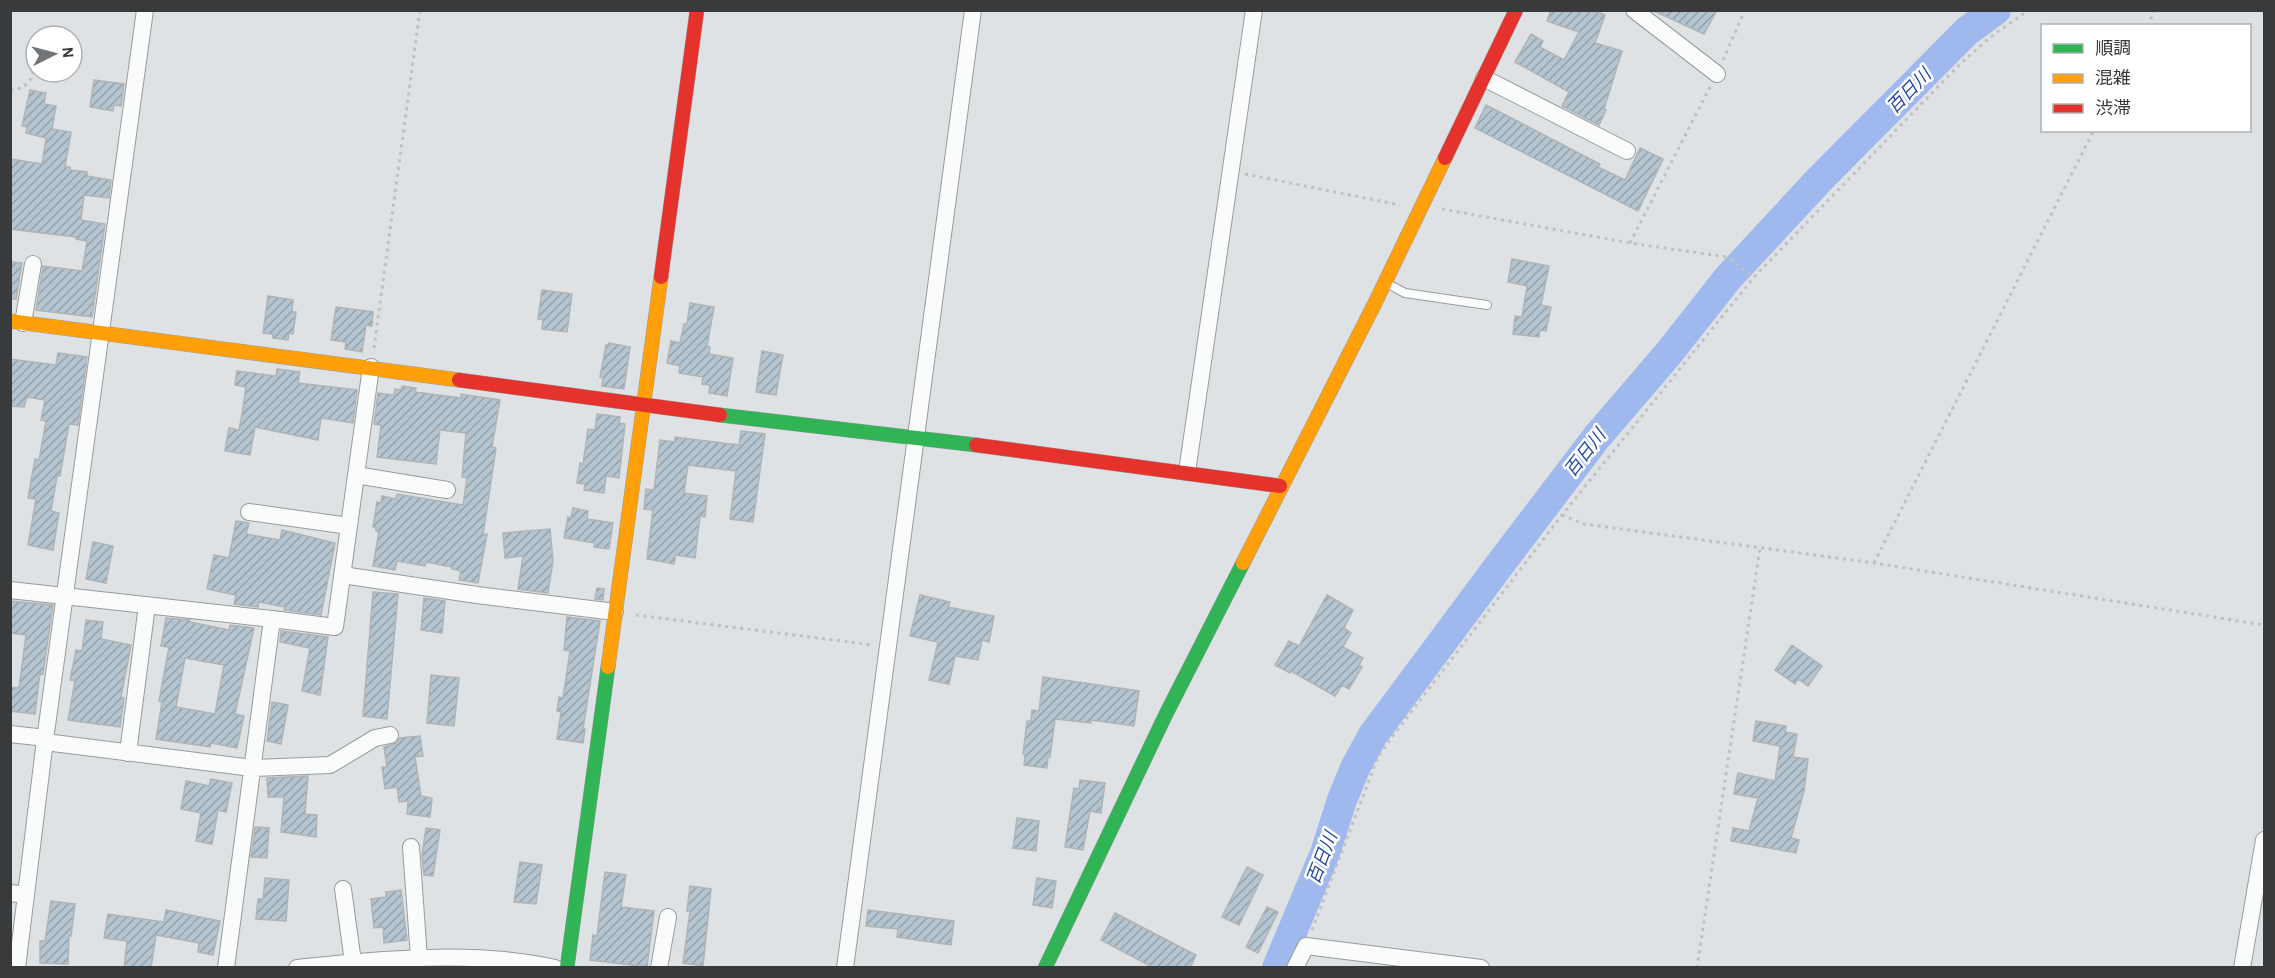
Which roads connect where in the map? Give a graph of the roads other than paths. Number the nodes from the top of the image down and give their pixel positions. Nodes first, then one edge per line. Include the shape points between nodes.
1 (144, 10) edge
2 (697, 10) edge
3 (973, 10) edge
4 (1254, 10) edge
5 (1516, 10) edge
6 (1634, 10) edge
7 (1717, 74) road end
8 (1484, 78) junction
9 (1627, 151) dead end
10 (33, 264) dead end
11 (1385, 282) junction
12 (1487, 305) dead end
13 (17, 322) edge
14 (101, 333) junction
15 (371, 368) junction
16 (644, 406) junction
17 (915, 437) junction
18 (1187, 472) junction
19 (356, 475) junction
20 (1280, 486) junction
21 (447, 490) dead end
22 (249, 512) dead end
23 (349, 526) junction
24 (342, 575) junction
25 (10, 590) edge
26 (65, 596) junction
27 (147, 605) junction
28 (615, 612) junction
29 (272, 619) junction
30 (10, 734) edge
31 (390, 735) dead end
32 (45, 740) junction
33 (129, 753) junction
34 (252, 768) junction
35 (2265, 840) edge
36 (411, 847) dead end
37 (343, 889) dead end
38 (18, 894) edge
39 (668, 917) dead end
40 (419, 958) junction
41 (343, 964) edge
42 (17, 968) edge
43 (226, 968) edge
44 (297, 968) edge
45 (555, 968) edge
46 (567, 968) edge
47 (659, 968) edge
48 (845, 968) edge
49 (1045, 968) edge
50 (1295, 968) edge
51 (1481, 968) edge
52 (2242, 968) edge

1 - 14 street
2 - 16 street
3 - 17 street
4 - 18 street
5 - 8 street
6 - 7 street
8 - 9 street
8 - 11 street
10 - 13 street
11 - 12 lane via 1405,293
11 - 20 street
13 - 14 street
14 - 15 street
14 - 26 street
15 - 16 street
15 - 19 street
16 - 17 street
16 - 28 street
17 - 18 street
17 - 48 street
18 - 20 street
19 - 21 street
19 - 23 street
20 - 49 street
22 - 23 street
23 - 24 street
24 - 28 street
24 - 29 street via 335,627
25 - 26 street
26 - 27 street
26 - 32 street
27 - 29 street
27 - 33 street
28 - 46 street
29 - 34 street
30 - 32 street
31 - 34 street via 375,738 330,765
32 - 33 street
32 - 38 street
33 - 34 street
34 - 43 street
35 - 52 street
36 - 40 street
37 - 41 street
38 - 42 street
39 - 47 street
40 - 41 street
40 - 45 street via 497,960
41 - 44 street
50 - 51 street via 1306,946

